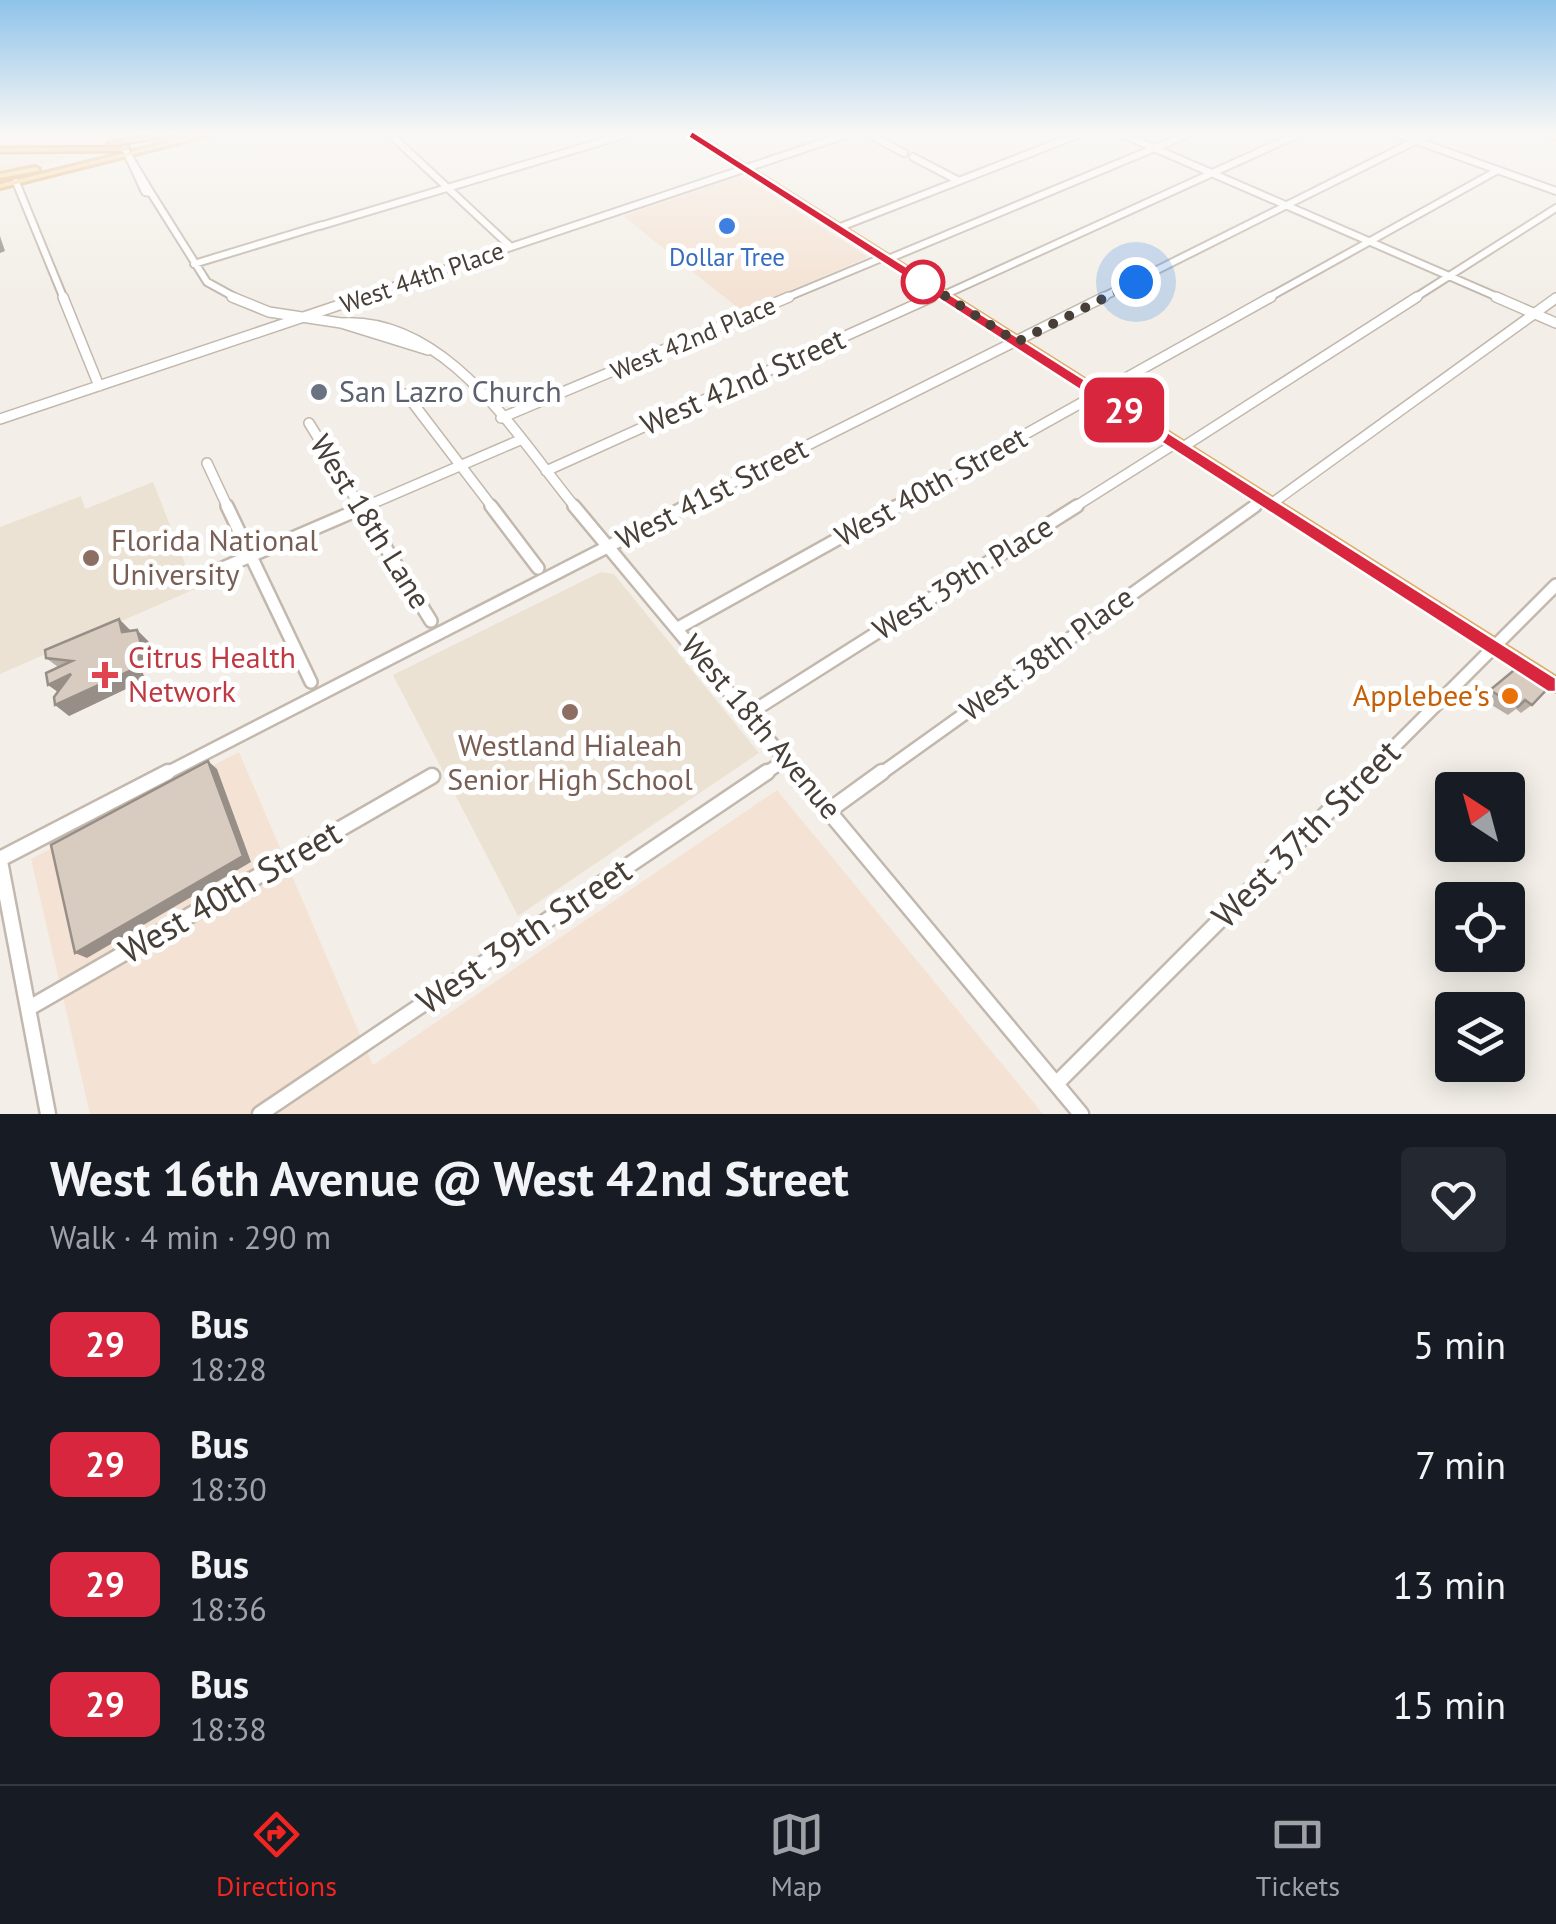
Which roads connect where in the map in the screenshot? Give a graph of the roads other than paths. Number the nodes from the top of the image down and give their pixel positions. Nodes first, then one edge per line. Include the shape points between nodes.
1 (18, 187) edge
2 (147, 187) edge
3 (449, 187) edge
4 (688, 187) edge
5 (774, 187) edge
6 (943, 187) edge
7 (1059, 187) edge
8 (1181, 187) edge
9 (1243, 187) edge
10 (1323, 187) edge
11 (1468, 187) edge
12 (446, 188) junction
13 (1286, 206) junction
14 (1556, 208) edge
15 (838, 228) junction
16 (1370, 242) junction
17 (511, 247) junction
18 (886, 258) junction
19 (194, 264) junction
20 (1449, 277) junction
21 (942, 294) junction
22 (1556, 298) edge
23 (1534, 314) junction
24 (303, 317) junction
25 (1556, 323) edge
26 (1017, 342) junction
27 (99, 386) junction
28 (406, 394) dead end
29 (1098, 394) junction
30 (501, 418) junction
31 (0, 420) edge
32 (309, 423) dead end
33 (520, 440) junction
34 (1179, 445) junction
35 (207, 463) dead end
36 (461, 467) junction
37 (546, 471) junction
38 (1268, 501) junction
39 (361, 508) junction
40 (609, 546) junction
41 (250, 557) junction
42 (538, 568) dead end
43 (197, 580) dead end
44 (1556, 586) edge
45 (431, 621) dead end
46 (678, 628) junction
47 (1494, 646) junction
48 (311, 682) dead end
49 (1556, 685) edge
50 (750, 712) junction
51 (788, 758) junction
52 (432, 776) dead end
53 (831, 809) junction
54 (0, 860) edge
55 (28, 1008) junction
56 (1056, 1084) junction
57 (48, 1114) edge
58 (260, 1114) edge
59 (1081, 1114) edge

1 - 27 street
2 - 19 street, West 18th Avenue
3 - 12 street
4 - 17 street, West 44th Place
5 - 15 main road
6 - 15 street
7 - 18 street, West 42nd Place
8 - 21 street, West 42nd Street
9 - 13 street
10 - 13 street, West 41st Street
11 - 16 street, West 40th Street
12 - 17 street
12 - 19 street
13 - 16 street
13 - 26 street, West 41st Street
14 - 20 street, West 39th Place
15 - 18 main road
16 - 20 street
16 - 29 street, West 40th Street
17 - 24 street, West 44th Place
18 - 21 main road
18 - 30 street, West 42nd Place
19 - 24 street, West 18th Avenue via 227,295
20 - 23 street
20 - 34 street, West 39th Place
21 - 26 main road
21 - 37 street, West 42nd Street
22 - 23 street, West 38th Place
23 - 25 street
23 - 38 street, West 38th Place
24 - 27 street, West 44th Place
24 - 30 street, West 18th Avenue via 431,350
26 - 29 main road
26 - 40 street, West 41st Street
27 - 31 street, West 44th Place
28 - 36 street
29 - 34 main road
29 - 46 street, West 40th Street
30 - 33 street, West 18th Avenue
32 - 39 street, West 18th Lane
33 - 36 street
33 - 37 street, West 18th Avenue
34 - 38 main road
34 - 50 street, West 39th Place
35 - 41 street
36 - 39 street
36 - 42 street
37 - 40 street, West 18th Avenue
38 - 47 main road
38 - 53 street, West 38th Place
39 - 41 street
39 - 45 street, West 18th Lane
40 - 46 street, West 18th Avenue
40 - 54 street, West 41st Street
41 - 43 street
41 - 48 street
44 - 47 street, West 37th Street
46 - 50 street, West 18th Avenue
47 - 49 main road
47 - 56 street, West 37th Street
50 - 51 street, West 18th Avenue
51 - 53 street, West 18th Avenue
51 - 58 street, West 39th Street
52 - 55 street, West 40th Street
53 - 56 street, West 18th Avenue
54 - 55 street
55 - 57 street
56 - 59 street, West 18th Avenue

